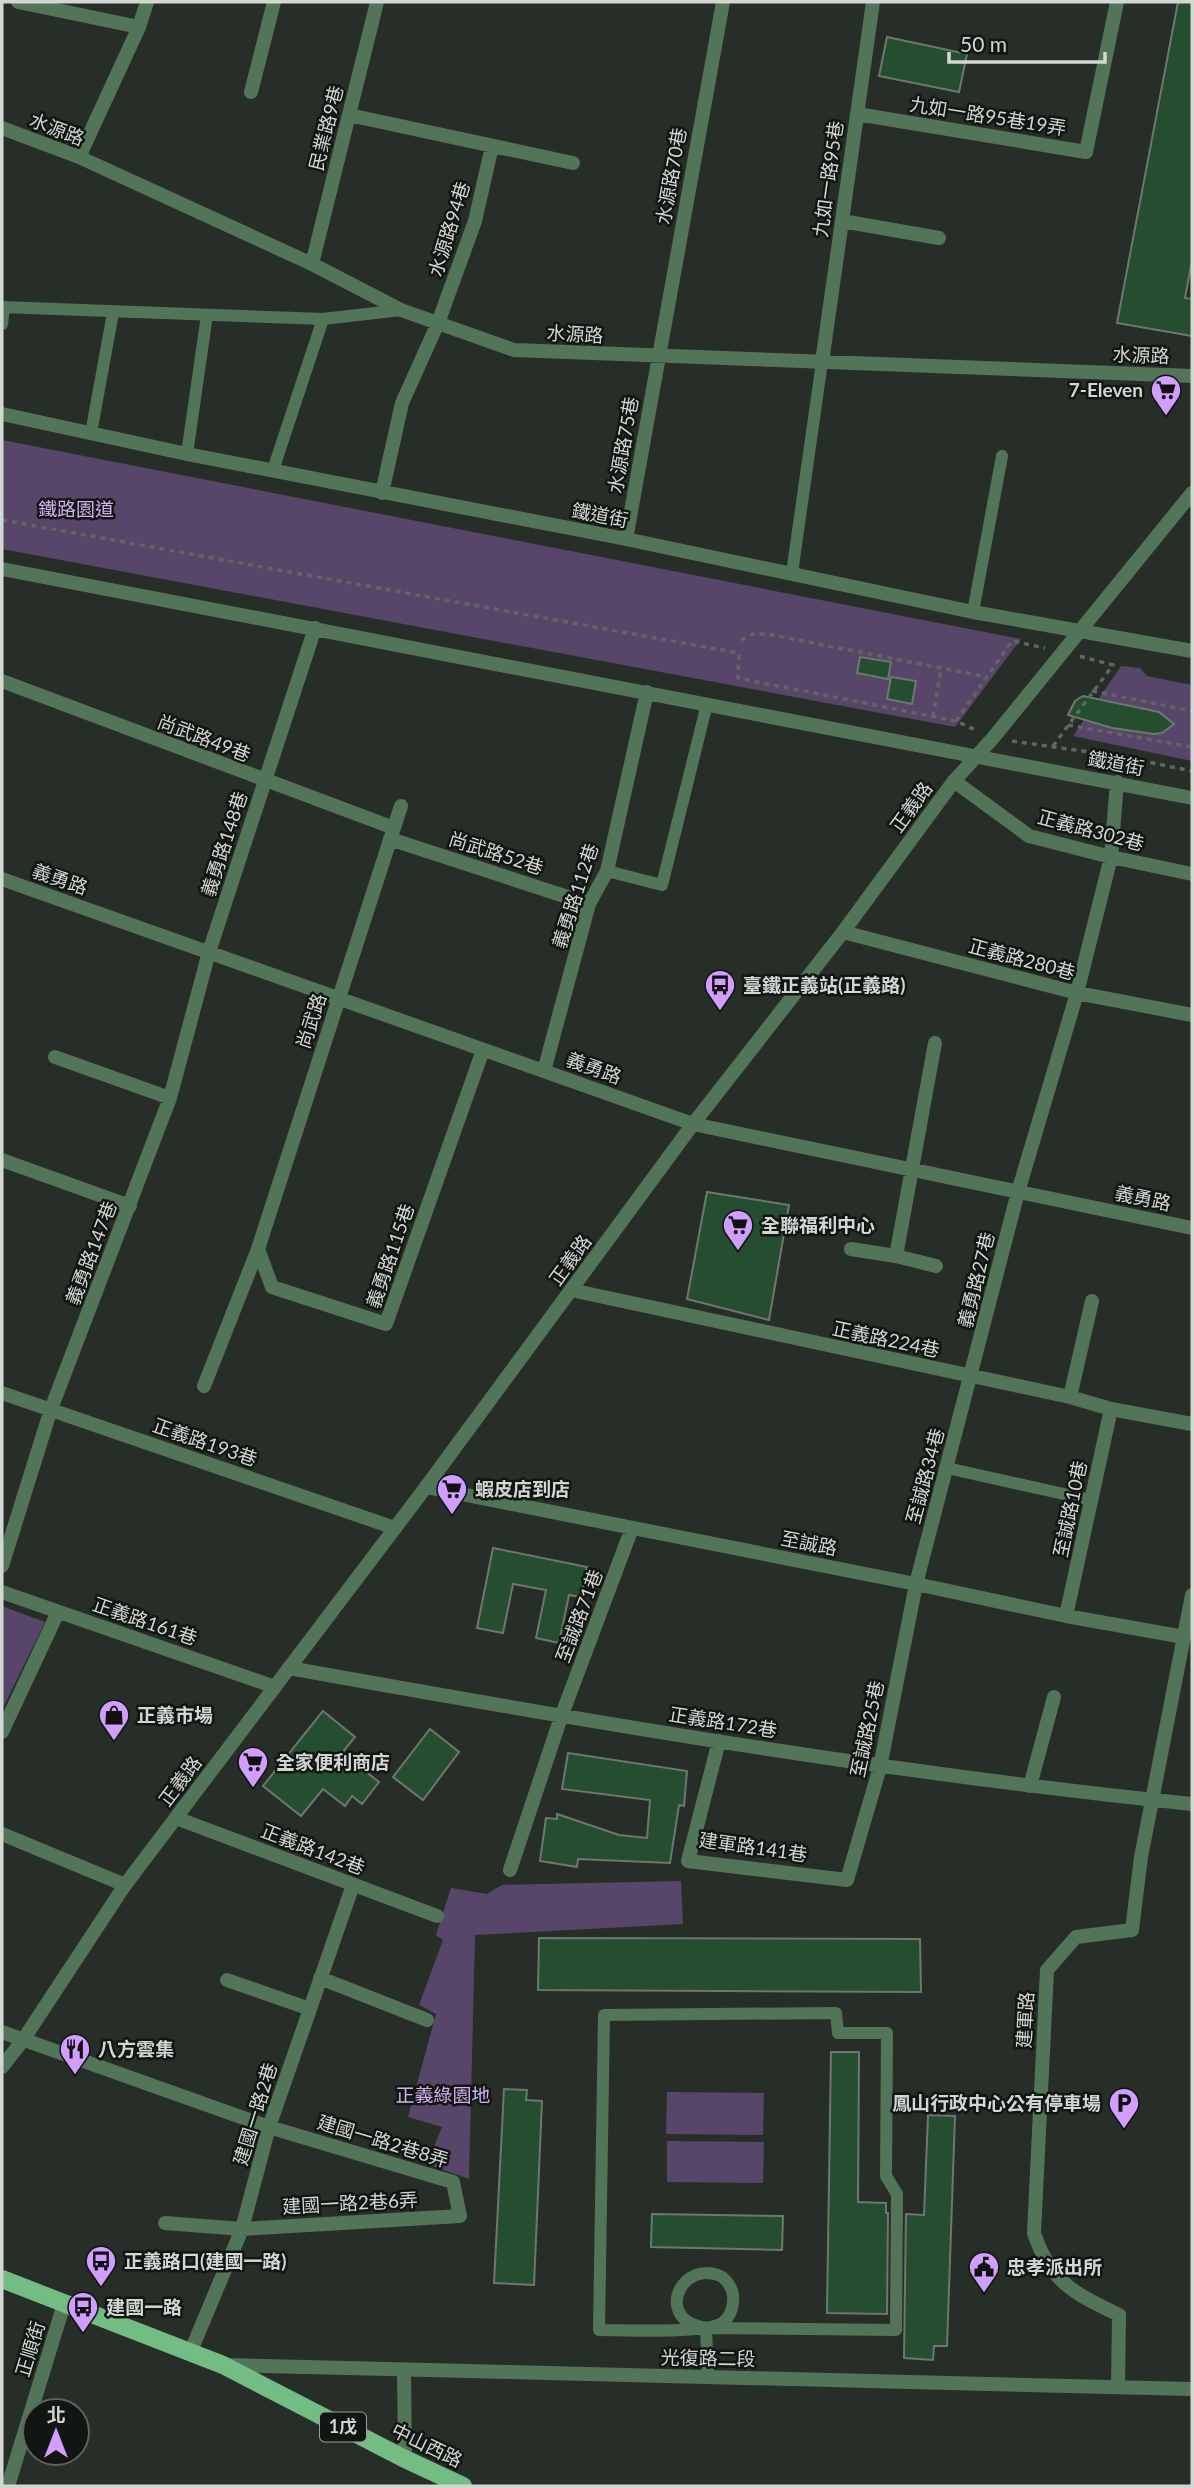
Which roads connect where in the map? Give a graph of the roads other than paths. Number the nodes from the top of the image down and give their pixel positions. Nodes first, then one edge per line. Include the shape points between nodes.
1 (18, 2) edge
2 (147, 2) edge
3 (274, 2) edge
4 (377, 2) edge
5 (723, 2) edge
6 (873, 2) edge
7 (1116, 2) edge
8 (139, 27) junction
9 (251, 92) dead end
10 (857, 114) junction
11 (349, 115) junction
12 (2, 128) edge
13 (492, 146) junction
14 (79, 158) junction
15 (573, 163) dead end
16 (842, 221) junction
17 (939, 237) dead end
18 (312, 264) junction
19 (3, 307) edge
20 (401, 310) junction
21 (113, 313) junction
22 (207, 315) junction
23 (323, 319) junction
24 (438, 323) junction
25 (2, 324) edge
26 (658, 357) junction
27 (822, 362) junction
28 (1192, 376) edge
29 (2, 414) edge
30 (91, 433) junction
31 (187, 454) junction
32 (1002, 456) dead end
33 (274, 470) junction
34 (382, 493) junction
35 (1192, 493) edge
36 (626, 540) junction
37 (2, 569) edge
38 (792, 573) junction
39 (973, 612) junction
40 (315, 628) junction
41 (1080, 630) junction
42 (1192, 651) edge
43 (2, 681) edge
44 (647, 692) junction
45 (707, 704) junction
46 (975, 757) junction
47 (954, 780) junction
48 (265, 781) junction
49 (1117, 782) junction
50 (1192, 798) edge
51 (401, 806) dead end
52 (392, 834) junction
53 (1111, 857) junction
54 (607, 872) junction
55 (1192, 874) edge
56 (3, 883) edge
57 (589, 904) junction
58 (843, 932) junction
59 (209, 952) junction
60 (1077, 993) junction
61 (338, 998) junction
62 (1192, 1015) edge
63 (935, 1043) dead end
64 (483, 1050) junction
65 (55, 1056) dead end
66 (544, 1071) junction
67 (170, 1098) junction
68 (693, 1124) junction
69 (2, 1160) edge
70 (912, 1171) junction
71 (1018, 1192) junction
72 (130, 1206) junction
73 (1192, 1228) edge
74 (258, 1249) junction
75 (851, 1249) dead end
76 (895, 1256) junction
77 (936, 1266) dead end
78 (571, 1290) junction
79 (1092, 1301) dead end
80 (971, 1377) junction
81 (204, 1386) dead end
82 (2, 1393) edge
83 (1070, 1398) junction
84 (51, 1409) junction
85 (1111, 1409) junction
86 (1192, 1424) edge
87 (947, 1468) junction
88 (426, 1487) junction
89 (1091, 1500) junction
90 (395, 1528) junction
91 (632, 1528) junction
92 (2, 1566) edge
93 (916, 1584) junction
94 (2, 1592) edge
95 (1192, 1595) edge
96 (58, 1612) junction
97 (1066, 1616) junction
98 (1184, 1637) junction
99 (289, 1668) junction
100 (275, 1687) junction
101 (1054, 1697) dead end
102 (561, 1717) junction
103 (2, 1732) edge
104 (719, 1741) junction
105 (880, 1767) junction
106 (1030, 1786) junction
107 (1152, 1800) junction
108 (1192, 1804) edge
109 (176, 1818) junction
110 (2, 1834) edge
111 (510, 1870) dead end
112 (847, 1880) joint
113 (125, 1885) junction
114 (353, 1885) junction
115 (437, 1916) dead end
116 (320, 1979) junction
117 (227, 1980) dead end
118 (310, 2009) junction
119 (427, 2020) dead end
120 (2, 2032) edge
121 (23, 2040) junction
122 (2, 2067) edge
123 (269, 2127) junction
124 (460, 2216) joint
125 (165, 2223) dead end
126 (242, 2229) junction
127 (2, 2280) edge
128 (64, 2304) junction
129 (706, 2328) junction
130 (190, 2353) junction
131 (223, 2365) junction
132 (404, 2370) junction
133 (708, 2377) junction
134 (1118, 2387) junction
135 (1192, 2389) edge
136 (405, 2459) junction
137 (451, 2484) edge
138 (8, 2486) edge

1 - 8 street
2 - 8 street
3 - 9 street
4 - 11 street, 民業路9巷
5 - 26 street, 水源路70巷
6 - 10 street, 九如一路95巷
7 - 10 street, 九如一路95巷19弄 via 1086,152
8 - 14 street
10 - 16 street, 九如一路95巷
11 - 13 street
11 - 18 street, 民業路9巷
12 - 14 street, 水源路
13 - 15 street
13 - 24 street, 水源路94巷 via 475,221
14 - 18 street, 水源路
16 - 17 street
16 - 27 street, 九如一路95巷
18 - 20 street, 水源路
19 - 21 lane
19 - 25 lane
20 - 23 lane
20 - 24 street, 水源路
21 - 22 lane
21 - 30 lane
22 - 23 lane
22 - 31 lane
23 - 33 lane
24 - 26 street, 水源路 via 514,350
24 - 34 street, 水源路94巷 via 402,403
26 - 27 street, 水源路
26 - 36 street, 水源路75巷
27 - 28 street, 水源路
27 - 38 lane
29 - 30 street, 鐵道街
30 - 31 street, 鐵道街
31 - 33 street, 鐵道街
32 - 39 lane
33 - 34 street, 鐵道街
34 - 36 street, 鐵道街
35 - 41 street, 正義路
36 - 38 street, 鐵道街
37 - 40 street, 鐵道街
38 - 39 street, 鐵道街
39 - 41 street, 鐵道街
40 - 44 street, 鐵道街
40 - 48 street, 義勇路148巷
41 - 42 street, 鐵道街
41 - 46 street, 正義路
43 - 48 street, 尚武路49巷
44 - 45 street, 鐵道街
44 - 54 street, 義勇路112巷
45 - 46 street, 鐵道街
45 - 54 lane via 662,885
46 - 47 street, 正義路
46 - 49 street, 鐵道街
47 - 53 street, 正義路302巷 via 1029,836
47 - 58 street, 正義路
48 - 52 street, 尚武路49巷
48 - 59 street, 義勇路148巷
49 - 50 street, 鐵道街
49 - 53 street, 義勇路27巷
51 - 52 street, 尚武路
52 - 57 street, 尚武路52巷
52 - 61 street, 尚武路
53 - 55 street, 正義路302巷
53 - 60 street, 義勇路27巷
54 - 57 street, 義勇路112巷
56 - 59 street, 義勇路
57 - 66 street, 義勇路112巷
58 - 60 street, 正義路280巷
58 - 68 street, 正義路
59 - 61 street, 義勇路
59 - 67 street, 義勇路147巷
60 - 62 street, 正義路280巷
60 - 71 street, 義勇路27巷
61 - 64 street, 義勇路
61 - 74 street, 尚武路
63 - 70 street
64 - 66 street, 義勇路
64 - 74 street, 義勇路115巷 via 386,1324 272,1287
65 - 67 street
66 - 68 street, 義勇路
67 - 72 street, 義勇路147巷
68 - 70 street, 義勇路
68 - 78 street, 正義路
69 - 72 street
70 - 71 street, 義勇路
70 - 76 street
71 - 73 street, 義勇路
71 - 80 street, 義勇路27巷
72 - 84 street, 義勇路147巷
74 - 81 street, 尚武路
75 - 76 street
76 - 77 street
78 - 80 street, 正義路224巷
78 - 88 street, 正義路
79 - 83 street
80 - 83 street, 正義路224巷
80 - 87 street, 至誠路34巷
82 - 84 street, 正義路193巷
83 - 85 street, 正義路224巷
84 - 90 street, 正義路193巷
84 - 92 street, 義勇路147巷
85 - 86 street, 正義路224巷
85 - 89 street, 至誠路10巷
87 - 89 lane
87 - 93 street, 至誠路34巷
88 - 90 street, 正義路
88 - 91 street, 至誠路
89 - 97 street, 至誠路10巷
90 - 99 street, 正義路
91 - 93 street, 至誠路
91 - 102 street, 至誠路71巷
93 - 97 street, 至誠路
93 - 105 street, 至誠路25巷
94 - 96 street, 正義路161巷
95 - 98 street, 建軍路
96 - 100 street, 正義路161巷
96 - 103 street
97 - 98 street, 至誠路
98 - 107 street, 建軍路
99 - 100 street, 正義路
99 - 102 street, 正義路172巷
100 - 109 street, 正義路
101 - 106 street
102 - 104 street, 正義路172巷
102 - 111 street, 至誠路71巷
104 - 105 street, 正義路172巷
104 - 112 street, 建軍路141巷 via 688,1861
105 - 106 street, 正義路172巷
105 - 112 street, 至誠路25巷
106 - 107 street, 正義路172巷
107 - 108 street, 正義路172巷
107 - 134 street, 建軍路 via 1132,1930 1076,1937 1047,1970 1034,2233 1042,2258 1056,2277 1119,2315
109 - 113 street, 正義路
109 - 114 street, 正義路142巷
110 - 113 street
113 - 121 street, 正義路
114 - 115 street, 正義路142巷
114 - 116 street, 建國一路2巷
116 - 118 street, 建國一路2巷
116 - 119 street
117 - 118 street
118 - 123 street, 建國一路2巷
120 - 121 street
121 - 122 street, 正義路
121 - 123 street
123 - 124 street, 建國一路2巷8弄 via 453,2182
123 - 126 street, 建國一路2巷
124 - 126 street, 建國一路2巷6弄
125 - 126 street, 建國一路2巷6弄
126 - 130 street, 建國一路2巷
127 - 128 main road, 1戊
128 - 130 main road, 1戊
128 - 138 street, 正順街
129 - 129 lane via 723,2323 733,2308 733,2290 722,2276 705,2271 688,2276 678,2291 678,2308 689,2323
129 - 129 lane via 896,2330 897,2194 886,2176 887,2033 838,2033 836,2013 604,2015 599,2330
129 - 133 lane
130 - 131 main road, 1戊
131 - 132 street, 光復路二段
131 - 136 main road, 中山西路 / 1戊
132 - 133 street, 光復路二段
132 - 136 street
133 - 134 street, 光復路二段
134 - 135 street, 光復路二段
136 - 137 main road, 中山西路 / 1戊

